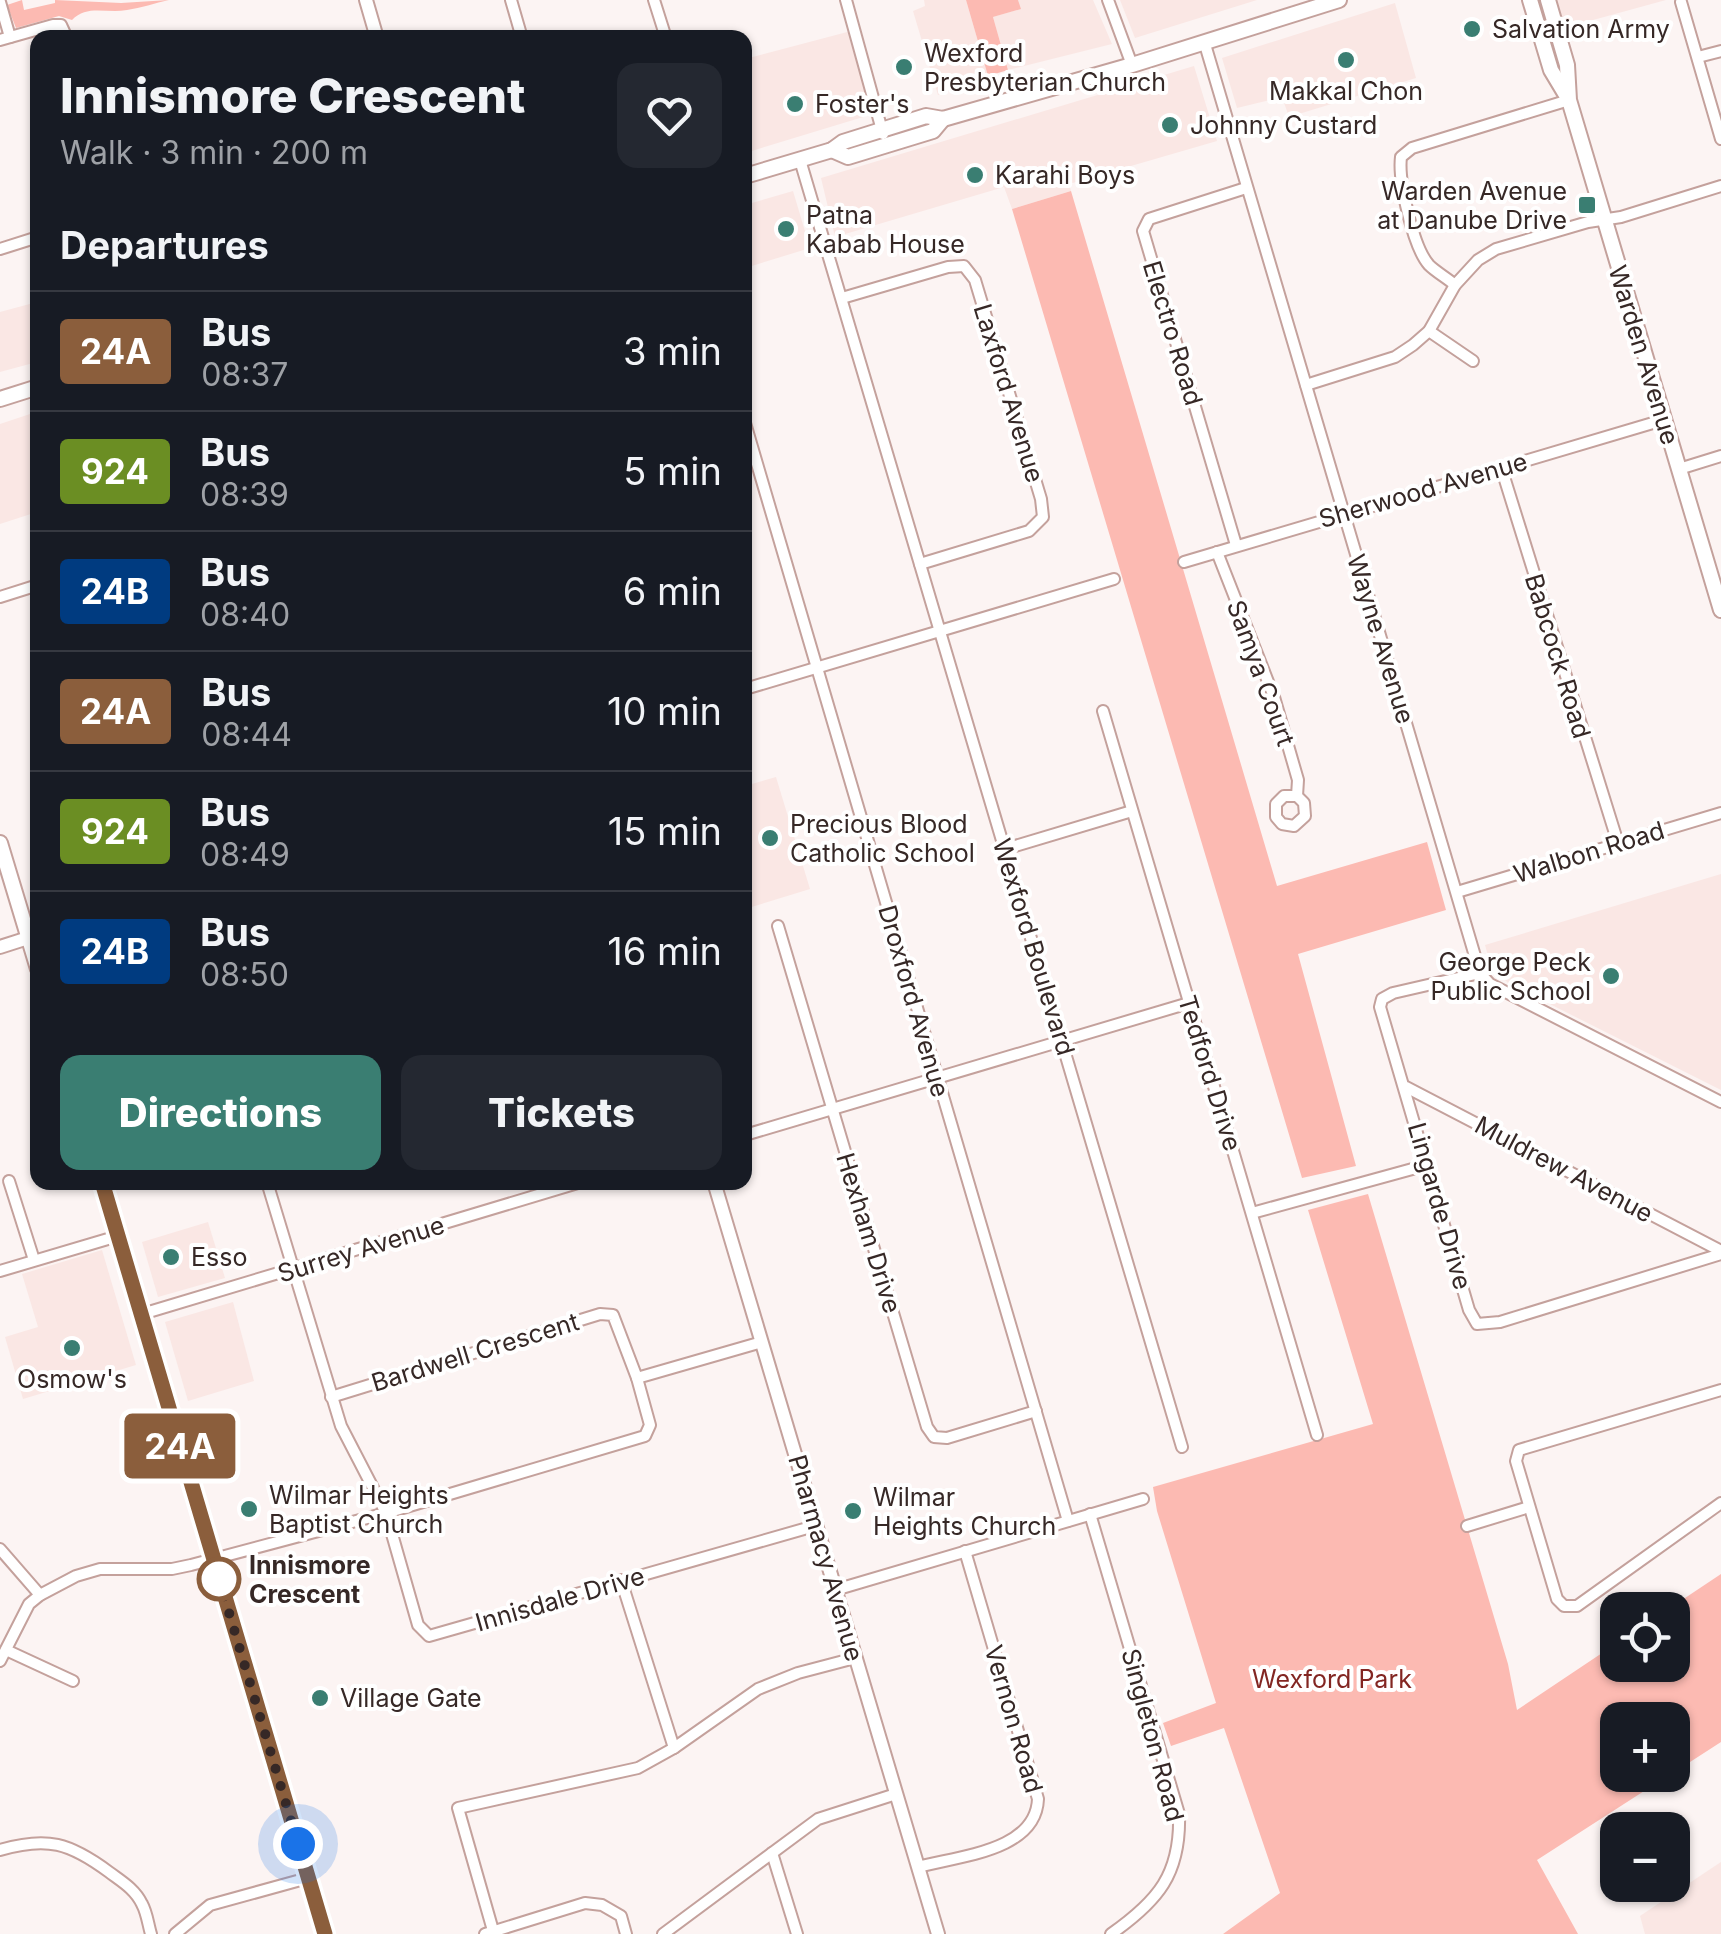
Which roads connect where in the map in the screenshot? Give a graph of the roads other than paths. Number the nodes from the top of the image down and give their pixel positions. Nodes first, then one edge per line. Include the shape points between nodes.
1 (366, 0) edge
2 (511, 0) edge
3 (654, 0) edge
4 (846, 0) edge
5 (1108, 0) edge
6 (1339, 0) edge
7 (1530, 0) edge
8 (1548, 0) edge
9 (0, 2) edge
10 (1681, 2) edge
11 (375, 30) edge
12 (520, 30) edge
13 (663, 30) edge
14 (30, 33) edge
15 (5, 39) edge
16 (1204, 41) junction
17 (1721, 51) edge
18 (1698, 57) junction
19 (1132, 65) junction
20 (1570, 100) junction
21 (884, 137) junction
22 (1721, 139) edge
23 (800, 160) junction
24 (752, 174) edge
25 (1721, 186) edge
26 (1246, 188) junction
27 (1604, 219) junction
28 (30, 239) edge
29 (0, 248) edge
30 (1455, 284) junction
31 (842, 298) junction
32 (1429, 331) junction
33 (1473, 361) dead end
34 (1306, 386) junction
35 (30, 390) edge
36 (0, 399) edge
37 (1663, 420) junction
38 (752, 447) edge
39 (1721, 456) edge
40 (1500, 468) junction
41 (1678, 469) junction
42 (1344, 514) junction
43 (1236, 546) junction
44 (1216, 552) junction
45 (1184, 562) dead end
46 (920, 564) junction
47 (1114, 580) dead end
48 (30, 587) edge
49 (0, 596) edge
50 (1721, 610) edge
51 (941, 632) junction
52 (816, 668) junction
53 (752, 687) edge
54 (1102, 711) dead end
55 (1297, 796) dead end
56 (1132, 812) junction
57 (1721, 813) edge
58 (0, 842) edge
59 (1618, 844) junction
60 (1004, 848) junction
61 (1456, 892) junction
62 (778, 926) dead end
63 (28, 938) junction
64 (30, 944) edge
65 (0, 946) edge
66 (1480, 973) junction
67 (1190, 1003) junction
68 (1062, 1041) junction
69 (937, 1078) junction
70 (1406, 1087) junction
71 (1721, 1102) edge
72 (832, 1109) junction
73 (752, 1133) edge
74 (1427, 1165) junction
75 (9, 1181) dead end
76 (104, 1190) edge
77 (269, 1190) edge
78 (555, 1190) edge
79 (716, 1190) edge
80 (1252, 1213) junction
81 (118, 1236) junction
82 (1721, 1253) edge
83 (34, 1260) junction
84 (294, 1270) junction
85 (0, 1271) edge
86 (142, 1314) junction
87 (762, 1342) junction
88 (637, 1378) junction
89 (1721, 1390) edge
90 (331, 1397) junction
91 (1036, 1412) junction
92 (1317, 1435) dead end
93 (1182, 1447) dead end
94 (1143, 1499) dead end
95 (1721, 1503) edge
96 (1529, 1507) junction
97 (386, 1513) junction
98 (1090, 1514) junction
99 (1068, 1521) junction
100 (818, 1524) junction
101 (1467, 1526) dead end
102 (0, 1548) edge
103 (965, 1551) junction
104 (213, 1559) junction
105 (621, 1580) junction
106 (836, 1590) junction
107 (40, 1594) junction
108 (6, 1650) junction
109 (855, 1658) junction
110 (0, 1662) edge
111 (72, 1682) dead end
112 (674, 1748) junction
113 (896, 1794) junction
114 (0, 1850) edge
115 (772, 1853) junction
116 (918, 1868) junction
117 (308, 1878) junction
118 (491, 1933) edge
119 (151, 1934) edge
120 (175, 1934) edge
121 (325, 1934) edge
122 (626, 1934) edge
123 (662, 1934) edge
124 (797, 1934) edge
125 (938, 1934) edge
126 (1110, 1934) edge

1 - 11 street
2 - 12 street
3 - 13 street
4 - 21 street
5 - 19 street
6 - 16 main road
7 - 20 main road, Warden Avenue via 1550,70
8 - 20 main road, Warden Avenue
9 - 15 street
10 - 18 street
14 - 15 street
16 - 19 main road
16 - 26 street, Wayne Avenue
17 - 18 street
18 - 22 street
19 - 21 main road via 943,118 926,116
20 - 27 main road, Warden Avenue
20 - 30 street via 1401,156 1416,239 1428,264
21 - 23 main road via 842,142
23 - 24 main road
23 - 31 street, Wexford Boulevard
25 - 27 street
26 - 34 street, Wayne Avenue
26 - 43 street, Electro Road via 1150,219 1143,230
27 - 30 street via 1496,249
27 - 37 main road, Warden Avenue
28 - 29 street
30 - 32 street
31 - 46 street, Wexford Boulevard
31 - 46 street, Laxford Avenue via 964,266 975,280 1041,499 1043,517 1029,531
32 - 33 street
32 - 34 street via 1396,357
34 - 42 street, Wayne Avenue
35 - 36 main road
37 - 40 street, Sherwood Avenue
37 - 41 main road, Warden Avenue
38 - 52 street, Droxford Avenue
39 - 41 street
40 - 42 street, Sherwood Avenue
40 - 59 street, Babcock Road
41 - 50 main road, Warden Avenue
42 - 43 street, Sherwood Avenue
42 - 61 street, Wayne Avenue
43 - 44 street, Sherwood Avenue
44 - 45 street, Sherwood Avenue
44 - 55 street, Samya Court via 1274,697
46 - 51 street, Wexford Boulevard
47 - 51 street
48 - 49 street
51 - 52 street
51 - 60 street, Wexford Boulevard
52 - 53 street
52 - 69 street, Droxford Avenue
54 - 56 street, Tedford Drive
56 - 60 street
56 - 67 street, Tedford Drive
57 - 59 street, Walbon Road
58 - 63 main road
59 - 61 street, Walbon Road
60 - 68 street, Wexford Boulevard
61 - 66 street, Wayne Avenue
62 - 72 street, Hexham Drive
63 - 64 main road
63 - 65 street
66 - 70 street, Lingarde Drive via 1382,999
66 - 71 street
67 - 68 street
67 - 80 street, Tedford Drive
68 - 69 street
68 - 93 street, Wexford Boulevard
69 - 72 street
69 - 91 street, Droxford Avenue
70 - 74 street, Lingarde Drive
70 - 82 street, Muldrew Avenue
72 - 73 street
72 - 91 street, Hexham Drive via 934,1438
74 - 80 street
74 - 82 street, Lingarde Drive via 1477,1324
75 - 83 street
76 - 81 main road
77 - 84 street
78 - 84 street, Surrey Avenue
79 - 87 street, Pharmacy Avenue
80 - 92 street, Tedford Drive
81 - 83 street
81 - 86 main road
83 - 85 street
84 - 86 street, Surrey Avenue
84 - 90 street
86 - 104 main road
87 - 88 street
87 - 100 street, Pharmacy Avenue
88 - 90 street, Bardwell Crescent via 613,1315 600,1314
88 - 97 street via 650,1425 645,1436
89 - 96 street via 1518,1450
90 - 97 street
91 - 99 street, Droxford Avenue
94 - 98 street
95 - 96 street via 1577,1606 1557,1599
96 - 101 street
97 - 104 street
97 - 105 street, Innisdale Drive via 418,1626 428,1636
98 - 99 street
98 - 126 street, Singleton Road via 1178,1814 1169,1878
99 - 103 street
100 - 105 street, Innisdale Drive
100 - 106 street, Pharmacy Avenue
102 - 107 street
103 - 106 street
103 - 116 street, Vernon Road via 1038,1814 1027,1832 1009,1842
104 - 107 street via 172,1570 100,1570
104 - 117 main road
105 - 112 street
106 - 109 street, Pharmacy Avenue
107 - 108 street
108 - 110 street
108 - 111 street
109 - 112 street via 758,1689
109 - 113 street, Pharmacy Avenue
112 - 118 street via 638,1768 458,1808
113 - 115 street via 818,1819
113 - 116 street, Pharmacy Avenue
114 - 119 street via 51,1842 83,1853 132,1890
115 - 123 street
115 - 124 street
116 - 125 street, Pharmacy Avenue
117 - 120 street via 210,1905
117 - 121 main road
118 - 122 street via 585,1904 621,1916

